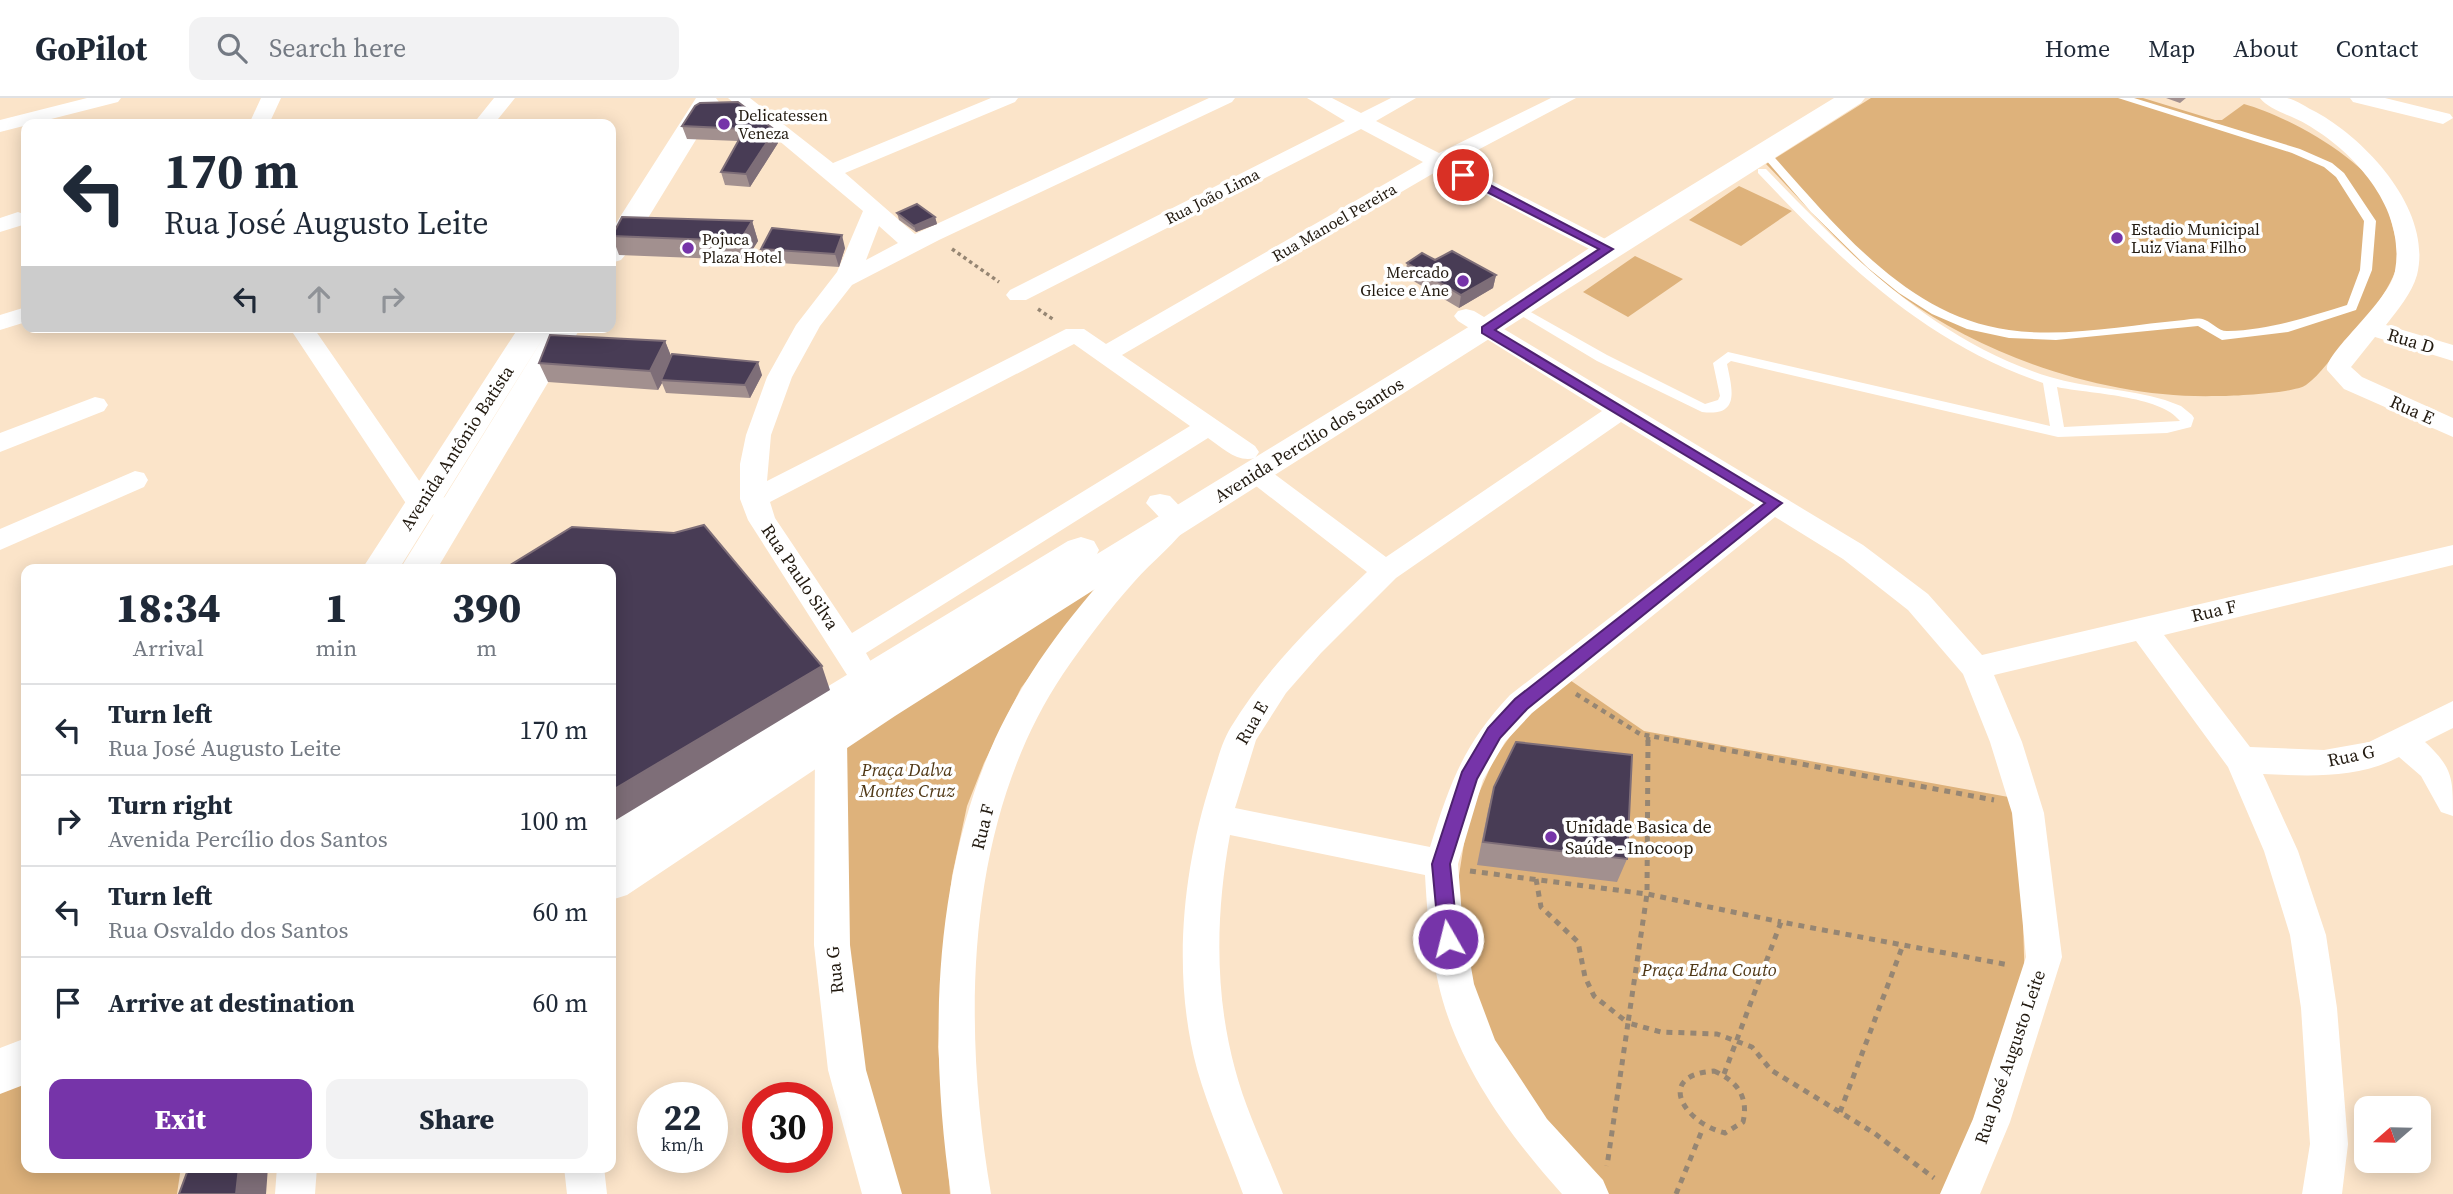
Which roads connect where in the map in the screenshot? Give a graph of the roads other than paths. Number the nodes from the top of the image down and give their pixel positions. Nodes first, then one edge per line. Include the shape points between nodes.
1 (111, 98) edge
2 (271, 98) edge
3 (505, 98) edge
4 (738, 98) edge
5 (1008, 98) edge
6 (1225, 98) edge
7 (1317, 98) edge
8 (1406, 98) edge
9 (1566, 98) edge
10 (1820, 98) edge
11 (1852, 98) edge
12 (2123, 98) edge
13 (2270, 98) edge
14 (2360, 98) edge
15 (2436, 98) edge
16 (697, 99) edge
17 (34, 108) edge
18 (2443, 118) junction
19 (261, 119) edge
20 (487, 119) edge
21 (1360, 120) junction
22 (0, 126) edge
23 (2453, 138) edge
24 (1438, 162) junction
25 (1741, 166) junction
26 (831, 172) junction
27 (616, 204) edge
28 (874, 212) junction
29 (1597, 244) junction
30 (616, 245) edge
31 (914, 245) junction
32 (844, 280) junction
33 (1018, 295) dead end
34 (1516, 310) junction
35 (21, 316) edge
36 (0, 323) edge
37 (1476, 323) junction
38 (2370, 328) junction
39 (308, 333) edge
40 (531, 333) edge
41 (562, 333) edge
42 (2453, 353) edge
43 (1106, 354) junction
44 (2049, 381) junction
45 (95, 405) dead end
46 (1621, 410) junction
47 (1210, 425) junction
48 (2453, 428) edge
49 (2058, 432) junction
50 (0, 443) edge
51 (1251, 462) junction
52 (135, 480) dead end
53 (754, 499) junction
54 (1775, 503) junction
55 (421, 504) junction
56 (455, 508) junction
57 (1169, 511) junction
58 (0, 540) edge
59 (2453, 555) edge
60 (383, 564) edge
61 (421, 564) edge
62 (1385, 572) junction
63 (2142, 628) junction
64 (849, 649) junction
65 (1976, 668) junction
66 (867, 681) junction
67 (2453, 713) edge
68 (833, 726) junction
69 (2400, 739) junction
70 (2241, 760) junction
71 (2453, 803) edge
72 (1216, 818) junction
73 (616, 858) edge
74 (1456, 861) junction
75 (21, 1063) edge
76 (0, 1071) edge
77 (297, 1173) edge
78 (585, 1173) edge
79 (1947, 1186) edge
80 (1597, 1187) edge
81 (295, 1194) edge
82 (587, 1194) edge
83 (882, 1194) edge
84 (971, 1194) edge
85 (1263, 1194) edge
86 (2322, 1194) edge

1 - 17 street
2 - 19 street
3 - 20 street
4 - 26 street
5 - 26 street
6 - 31 street, Rua Paulo Silva
7 - 21 street
8 - 21 street, Rua João Lima
9 - 24 street, Rua Manoel Pereira
10 - 25 street, Avenida Percílio dos Santos
11 - 25 street, Avenida Percílio dos Santos
12 - 25 lane via 2296,151 2340,175 2370,221 2366,270 2352,307 2288,328 2222,337 2200,322 2038,336 1955,322 1894,283 1832,226
13 - 38 street via 2308,116 2379,176 2403,219 2405,278
14 - 18 street
15 - 18 street
16 - 27 street
16 - 30 street
17 - 22 street
18 - 23 street
21 - 24 street
21 - 33 street, Rua João Lima
24 - 29 street
24 - 43 street, Rua Manoel Pereira
25 - 29 street, Avenida Percílio dos Santos
25 - 44 lane via 1918,317 1955,340
26 - 28 street
28 - 31 street
28 - 32 street, Rua Paulo Silva
29 - 34 street, Avenida Percílio dos Santos
29 - 37 street, Avenida Percílio dos Santos
31 - 32 street, Rua Paulo Silva
32 - 53 street, Rua Paulo Silva via 803,335 772,400 755,443
34 - 37 street, Avenida Percílio dos Santos
34 - 49 lane via 1702,408 1724,403 1727,396 1720,363 1728,356
35 - 36 street
37 - 46 street, Rua José Augusto Leite
37 - 51 street, Avenida Percílio dos Santos
38 - 42 street, Rua D
38 - 48 street, Rua E via 2338,364 2344,377
39 - 55 street
40 - 55 street, Avenida Antônio Batista
41 - 56 street, Avenida Antônio Batista
43 - 47 street
43 - 53 street via 1075,334
44 - 49 lane
44 - 49 lane via 2163,403 2187,418 2186,424 2167,428
45 - 50 street
46 - 54 street, Rua José Augusto Leite
46 - 62 street, Rua E
47 - 51 street
47 - 64 street
51 - 57 street, Avenida Percílio dos Santos
51 - 62 street
52 - 58 street
53 - 64 street, Rua Paulo Silva via 803,587
54 - 65 street, Rua José Augusto Leite via 1853,552 1918,602
54 - 74 street via 1494,733 1468,777
55 - 56 street
55 - 60 street, Avenida Antônio Batista
56 - 61 street, Avenida Antônio Batista
57 - 66 street, Avenida Percílio dos Santos
57 - 68 street, Avenida Percílio dos Santos
57 - 84 street, Rua F via 1055,665 997,772 977,848 961,948 957,1043
59 - 63 street, Rua F
62 - 72 street, Rua E via 1275,685 1241,737
63 - 65 street, Rua F
63 - 70 street
64 - 66 street, Rua Paulo Silva
65 - 79 street, Rua José Augusto Leite via 2028,813 2044,957 1991,1122
66 - 68 street, Avenida Percílio dos Santos
67 - 69 street, Rua G
68 - 73 street, Avenida Percílio dos Santos
68 - 83 street, Rua G via 833,959 846,1070
69 - 70 street, Rua G via 2375,754 2324,763
69 - 71 street via 2432,766
70 - 86 street via 2281,851 2308,935 2319,1009 2329,1144
72 - 74 street
72 - 85 street, Rua E via 1206,873 1200,975 1216,1069
74 - 80 street via 1445,916 1456,984 1480,1050 1533,1133
75 - 76 street
77 - 81 street
78 - 82 street

